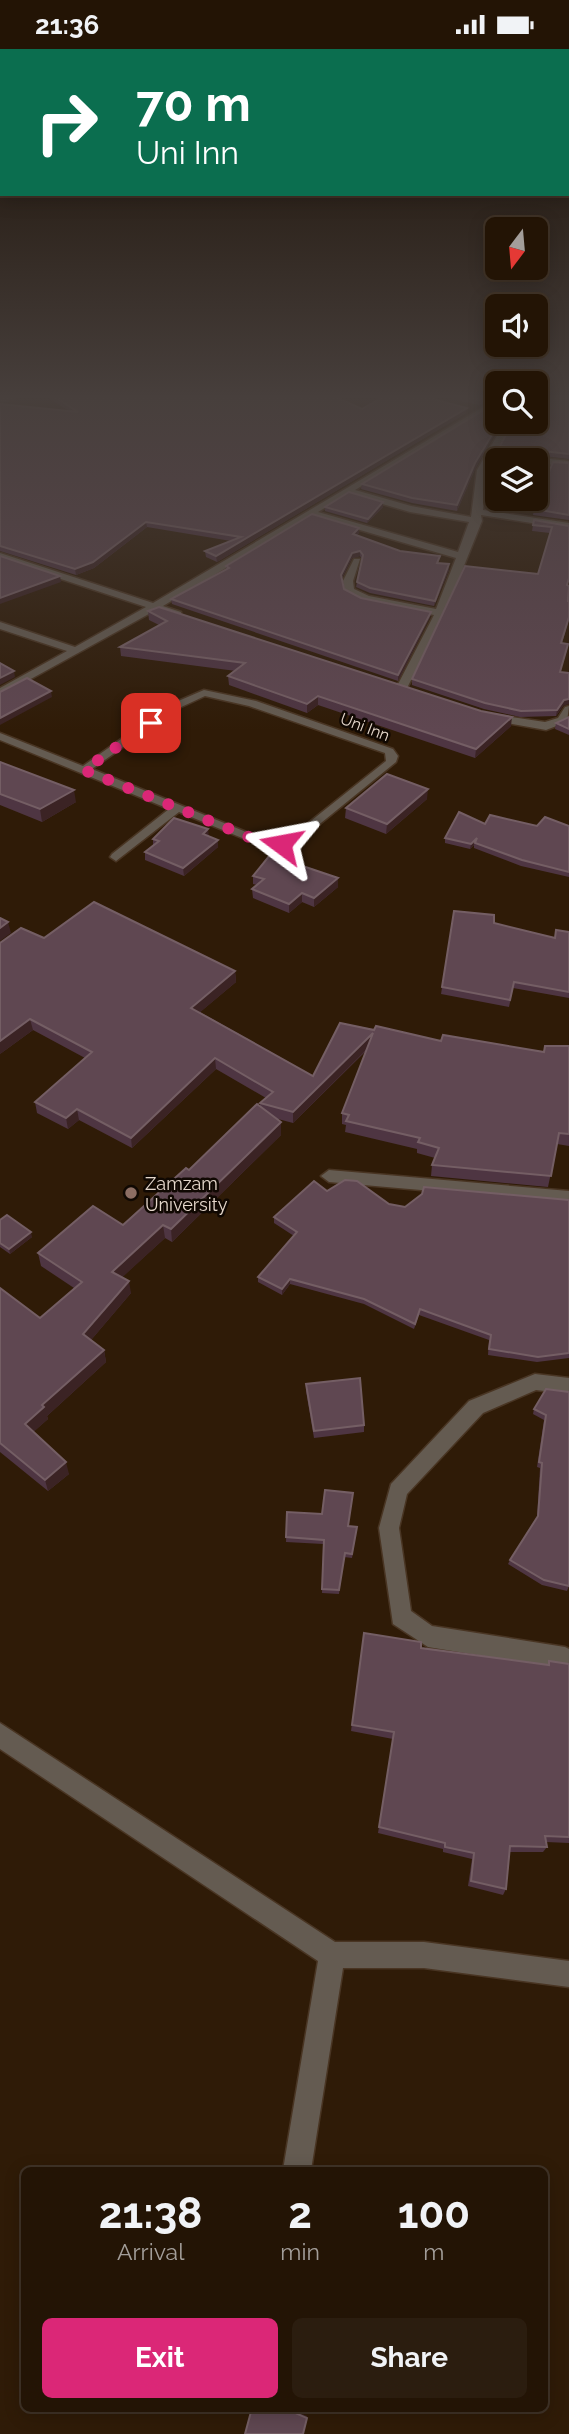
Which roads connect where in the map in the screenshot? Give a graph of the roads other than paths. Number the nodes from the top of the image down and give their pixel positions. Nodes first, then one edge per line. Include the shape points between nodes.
1 (319, 508) edge
2 (408, 508) edge
3 (478, 508) edge
4 (311, 513) junction
5 (477, 517) junction
6 (569, 526) edge
7 (0, 556) edge
8 (460, 556) junction
9 (357, 561) edge
10 (154, 607) junction
11 (440, 613) junction
12 (193, 620) edge
13 (0, 625) edge
14 (76, 651) junction
15 (389, 684) edge
16 (0, 693) edge
17 (569, 709) edge
18 (473, 712) edge
19 (0, 736) edge
20 (84, 770) junction
21 (177, 808) junction
22 (116, 857) dead end
23 (329, 1176) dead end
24 (569, 1197) edge
25 (569, 1386) edge
26 (565, 1658) dead end
27 (0, 1735) edge
28 (332, 1955) junction
29 (569, 1974) edge
30 (297, 2167) edge

1 - 4 street
2 - 5 street
3 - 5 street
4 - 8 street
4 - 10 street
5 - 6 street
5 - 8 street
7 - 10 street
8 - 11 street
9 - 11 street via 349,590 366,599
10 - 12 street
10 - 14 street
11 - 15 street via 408,690
13 - 14 street
14 - 16 street
17 - 18 street via 563,720 546,726
19 - 20 lane, Uni Inn
20 - 21 lane, Uni Inn
20 - 21 lane, Uni Inn via 173,707 204,693 252,703 393,756 296,838 281,844 264,843
21 - 22 lane
23 - 24 street
25 - 26 street via 535,1382 477,1407 398,1490 389,1528 401,1617 428,1636
27 - 28 street
28 - 29 street via 424,1955
28 - 30 street

